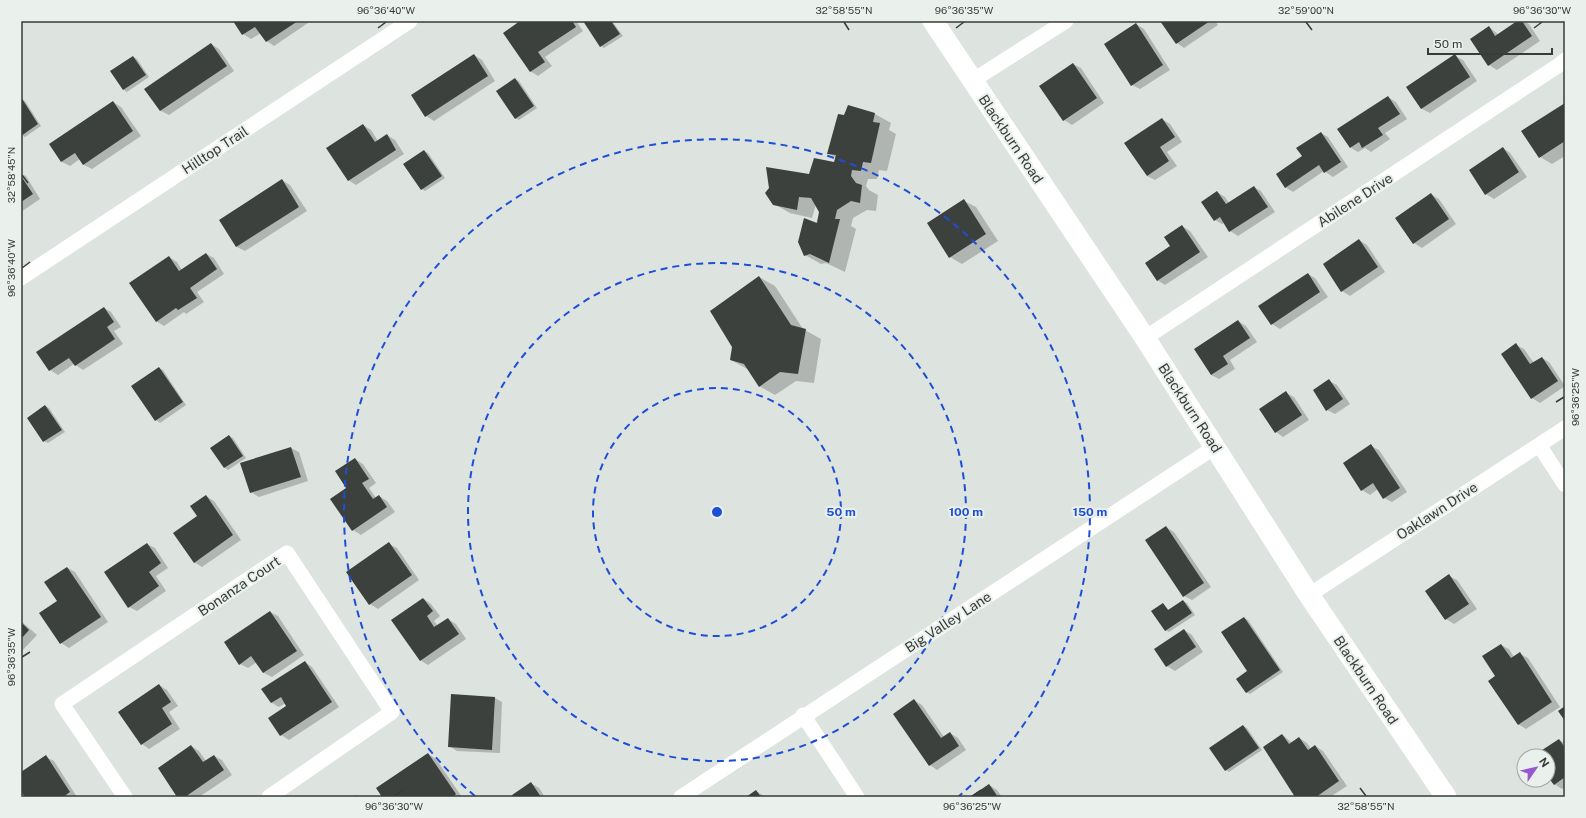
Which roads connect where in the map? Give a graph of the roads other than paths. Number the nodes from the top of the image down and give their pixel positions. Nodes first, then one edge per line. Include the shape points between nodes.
1 (410, 21) edge
2 (933, 21) edge
3 (1066, 21) edge
4 (1565, 60) edge
5 (972, 82) junction
6 (21, 278) edge
7 (1145, 338) junction
8 (1565, 428) edge
9 (1539, 445) junction
10 (1215, 447) junction
11 (1565, 485) edge
12 (1309, 595) junction
13 (803, 715) junction
14 (125, 797) edge
15 (269, 797) edge
16 (681, 797) edge
17 (857, 797) edge
18 (1446, 797) edge

1 - 6 street, Hilltop Trail
2 - 5 main road, Blackburn Road
3 - 5 street
4 - 7 street, Abilene Drive
5 - 7 main road, Blackburn Road
7 - 10 main road, Blackburn Road
8 - 9 street, Oaklawn Drive
9 - 11 street
9 - 12 street, Oaklawn Drive
10 - 12 main road, Blackburn Road
10 - 13 street, Big Valley Lane via 919,642
12 - 18 main road, Blackburn Road
13 - 16 street, Big Valley Lane
13 - 17 street
14 - 15 street, Bonanza Court via 62,704 288,553 392,712

